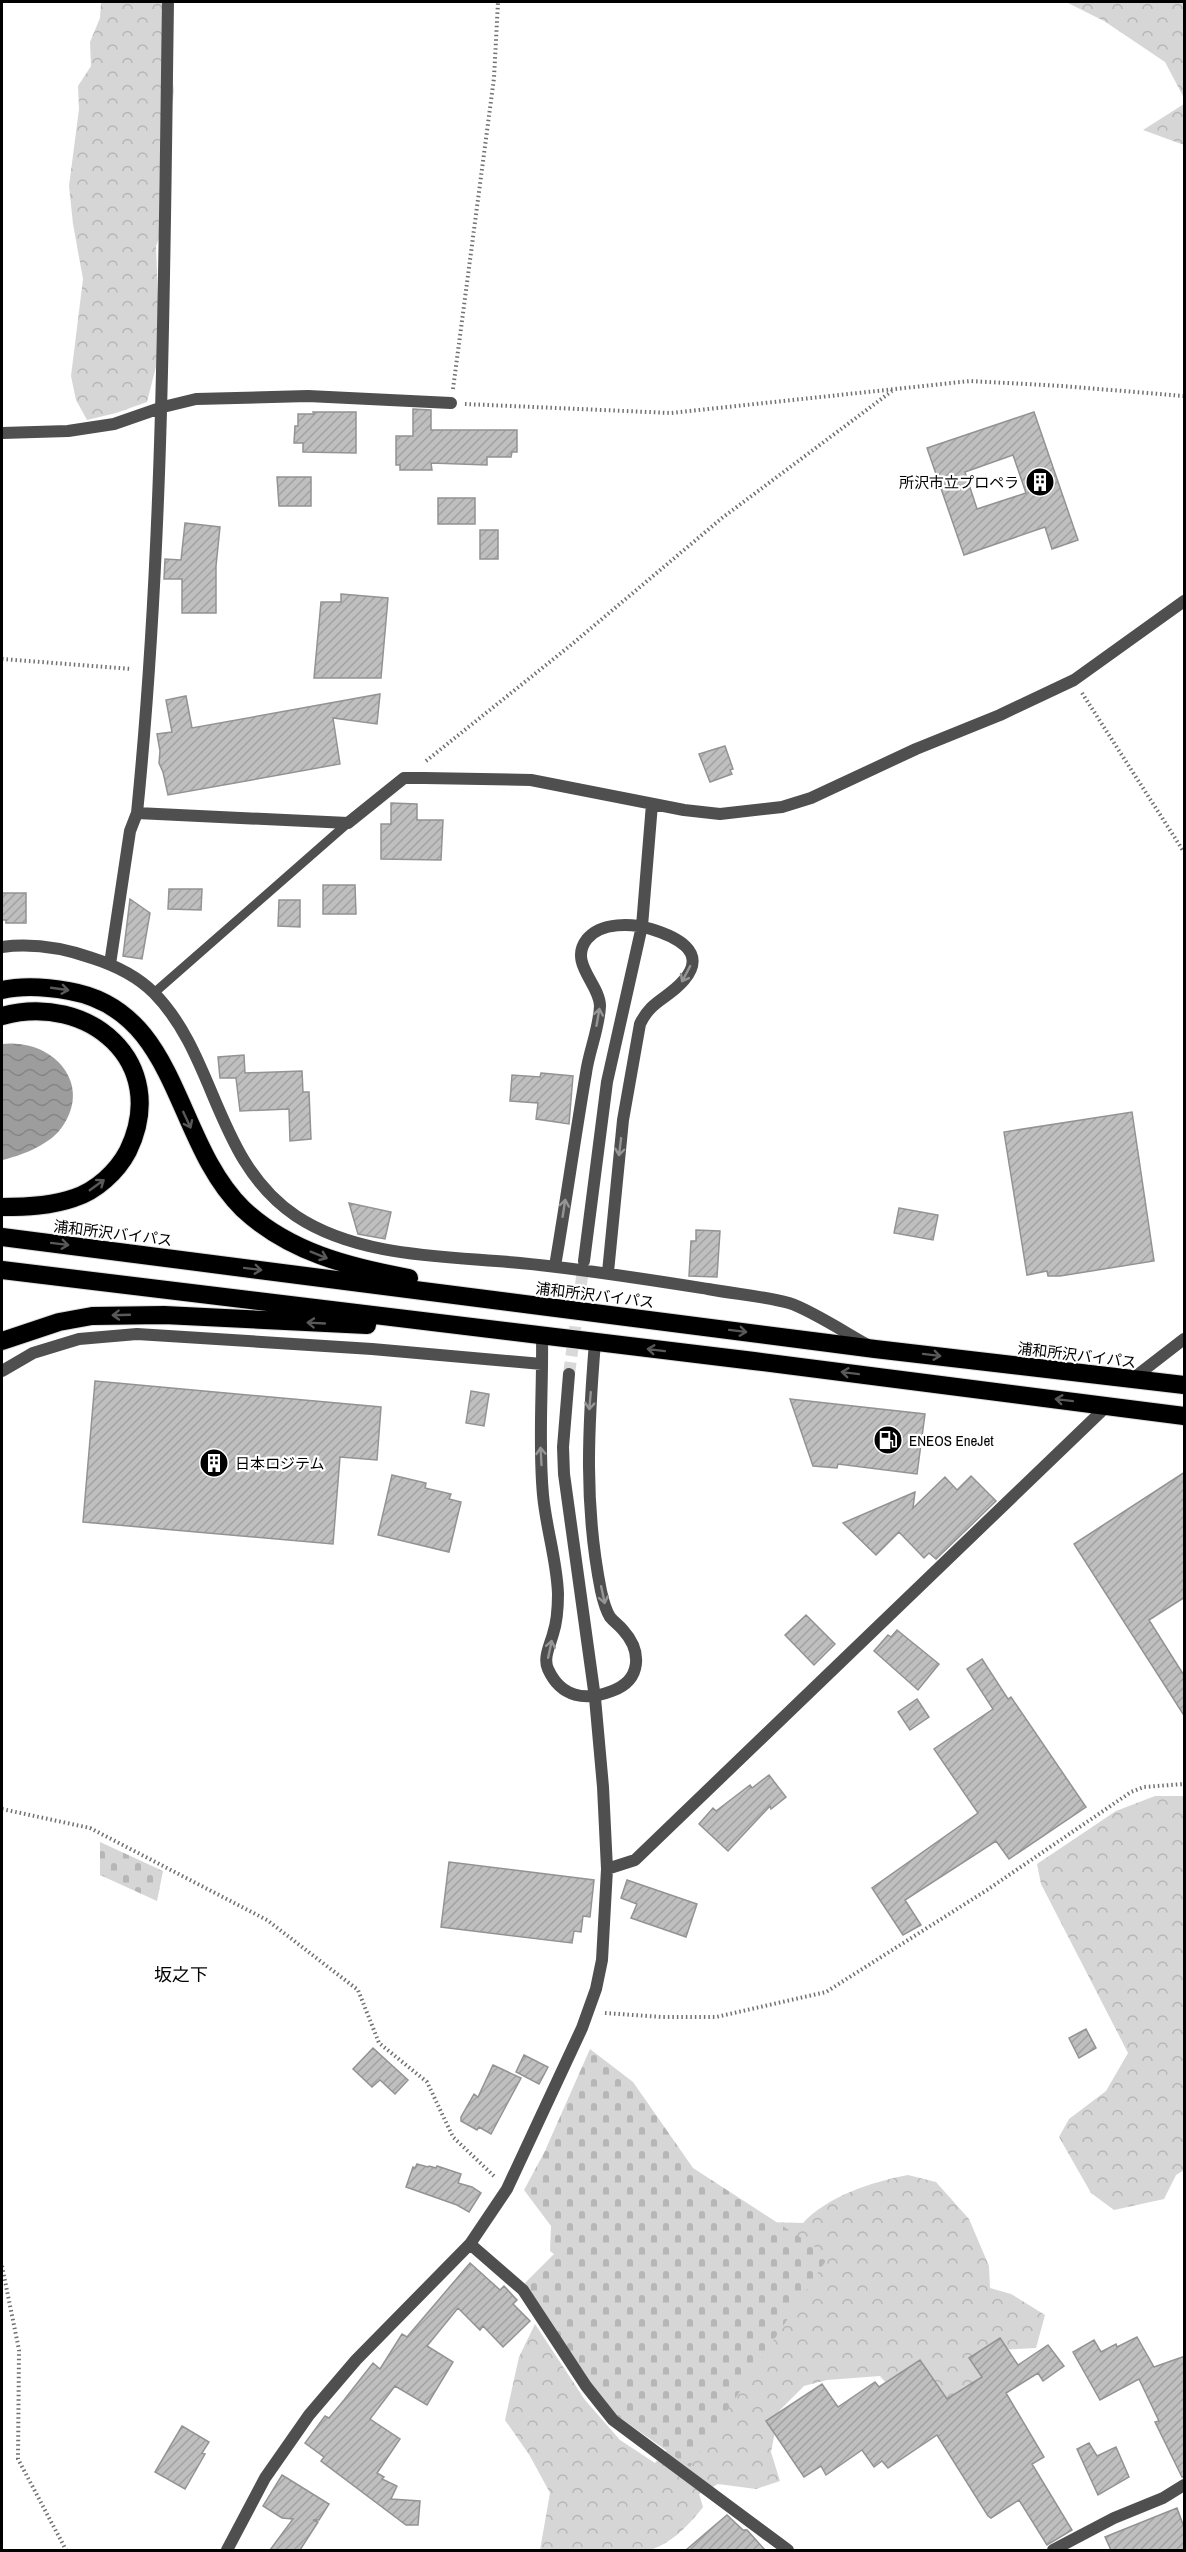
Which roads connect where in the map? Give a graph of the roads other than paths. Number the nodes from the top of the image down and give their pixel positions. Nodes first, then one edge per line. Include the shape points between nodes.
1 (168, 2) edge
2 (451, 404) road end
3 (163, 407) junction
4 (2, 433) edge
5 (1185, 601) edge
6 (652, 804) junction
7 (137, 813) junction
8 (348, 823) junction
9 (642, 926) junction
10 (2, 947) edge
11 (110, 964) junction
12 (2, 990) edge
13 (154, 993) junction
14 (2, 1016) edge
15 (2, 1207) edge
16 (2, 1237) edge
17 (584, 1261) tunnel mouth
18 (555, 1266) junction
19 (2, 1270) edge
20 (608, 1272) junction
21 (700, 1326) junction
22 (521, 1334) junction
23 (542, 1336) junction
24 (1185, 1339) edge
25 (2, 1341) edge
26 (595, 1342) junction
27 (875, 1348) junction
28 (543, 1364) junction
29 (2, 1371) edge
30 (569, 1374) tunnel mouth
31 (1131, 1380) junction
32 (1185, 1385) edge
33 (1107, 1406) junction
34 (1185, 1416) edge
35 (595, 1698) junction
36 (607, 1869) junction
37 (470, 2244) junction
38 (1185, 2485) edge
39 (227, 2550) edge
40 (789, 2550) edge
41 (1053, 2550) edge

1 - 3 street
2 - 3 street via 308,396 196,399
3 - 4 street via 114,424 68,431
3 - 7 street via 148,696
5 - 6 street via 1074,680 810,798 782,807 720,814
6 - 8 street via 531,780 404,778
6 - 9 street
7 - 8 street
7 - 11 street via 130,831
8 - 13 lane
9 - 17 street via 607,1082
18 -> 9 street via 600,1003 581,959 582,948 599,929
9 -> 20 street via 681,941 691,956 690,973 646,1010 640,1024 621,1131
10 - 11 street via 42,946
11 - 13 street
12 -> 21 highway via 62,990 103,1001 123,1012 153,1046 199,1144 226,1188 243,1209 264,1225 311,1252 366,1270
13 - 18 street via 190,1048 236,1149 252,1174 296,1216 361,1244
15 -> 14 highway via 54,1204 96,1187 124,1157 139,1119 141,1098 127,1057 98,1028 54,1014
16 -> 21 highway, 浦和所沢バイパス
18 - 20 street
19 - 22 highway
20 - 27 street via 791,1303
21 -> 27 highway, 浦和所沢バイパス
22 - 23 highway
22 -> 25 highway via 127,1314 59,1322
23 - 26 highway
23 - 28 street
24 - 31 street
33 -> 26 highway
26 -> 35 street via 588,1431 593,1530 607,1611 624,1630 638,1658 629,1682
27 -> 31 highway, 浦和所沢バイパス
28 - 29 street via 137,1334 79,1339 33,1353
35 -> 28 street via 571,1694 553,1678 547,1666 558,1592 543,1496
30 - 35 street via 564,1474
31 - 32 highway, 浦和所沢バイパス
33 - 34 highway
33 - 36 street via 635,1860
35 - 36 street
36 - 37 street via 602,1960 590,2010 507,2189
37 - 39 street via 356,2360 309,2415 266,2478
37 - 40 street via 523,2290 613,2420
38 - 41 street

